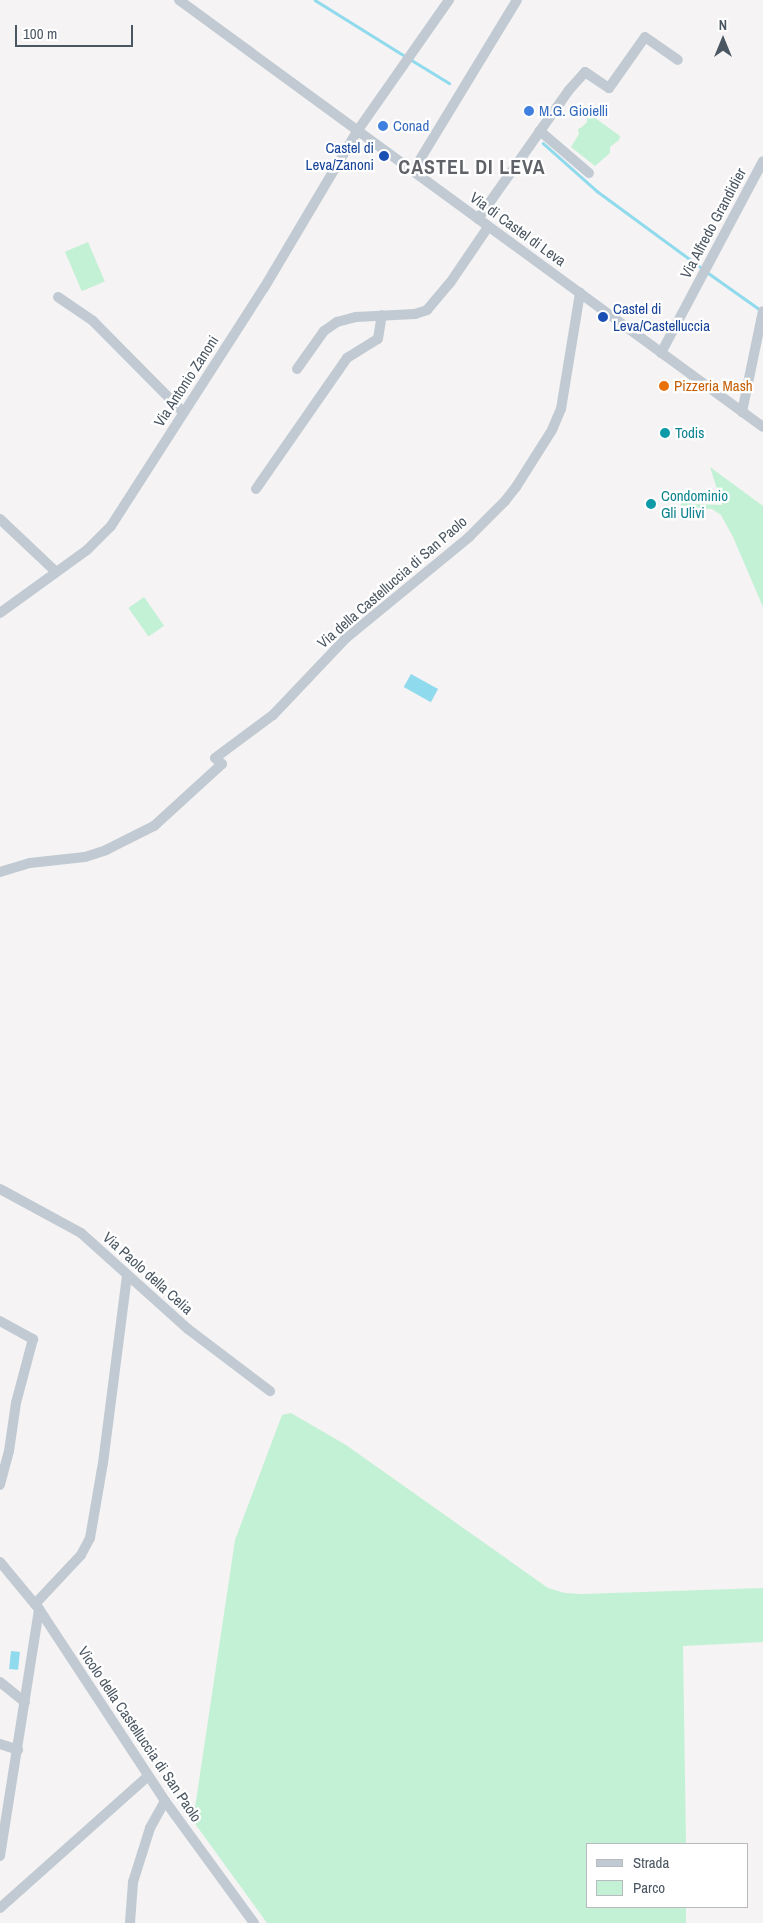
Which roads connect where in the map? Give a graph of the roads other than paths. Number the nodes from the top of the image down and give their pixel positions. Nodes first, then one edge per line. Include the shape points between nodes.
1 (179, 0) edge
2 (449, 0) edge
3 (517, 0) edge
4 (678, 60) dead end
5 (358, 130) junction
6 (540, 132) junction
7 (763, 161) edge
8 (413, 171) junction
9 (589, 174) dead end
10 (478, 219) junction
11 (488, 227) junction
12 (580, 293) junction
13 (58, 297) dead end
14 (763, 311) edge
15 (382, 315) junction
16 (661, 353) junction
17 (297, 369) dead end
18 (183, 412) junction
19 (742, 412) junction
20 (763, 427) edge
21 (256, 489) dead end
22 (0, 519) edge
23 (55, 571) junction
24 (0, 613) edge
25 (0, 872) edge
26 (0, 1189) edge
27 (127, 1275) junction
28 (0, 1321) edge
29 (270, 1391) dead end
30 (0, 1485) edge
31 (0, 1562) edge
32 (37, 1607) junction
33 (0, 1682) edge
34 (25, 1702) junction
35 (0, 1744) edge
36 (18, 1750) junction
37 (148, 1776) junction
38 (165, 1801) junction
39 (1, 1840) edge
40 (0, 1856) edge
41 (0, 1908) edge
42 (130, 1923) edge
43 (254, 1923) edge

1 - 5 street, Via di Castel di Leva
2 - 5 street, Via Antonio Zanoni
3 - 8 street
4 - 6 street via 645,37 609,88 585,72
5 - 8 street, Via di Castel di Leva
5 - 18 street, Via Antonio Zanoni via 264,288
6 - 9 street
6 - 10 street
7 - 16 street, Via Alfredo Grandidier
8 - 10 street, Via di Castel di Leva
10 - 11 street, Via di Castel di Leva
11 - 12 street, Via di Castel di Leva
11 - 15 street via 450,283 427,310 415,314
12 - 16 street, Via di Castel di Leva
12 - 25 street, Via della Castelluccia di San Paolo via 561,409 552,430 516,487 469,537 345,639 273,715 215,758 222,764 154,826 85,857 30,863
13 - 18 street via 93,321
14 - 19 street
15 - 17 street via 351,318 330,327
15 - 21 street via 378,339 347,358
16 - 19 street, Via di Castel di Leva
18 - 23 street, Via Antonio Zanoni via 104,536
19 - 20 street, Via di Castel di Leva
22 - 23 street
23 - 24 street, Via Antonio Zanoni
26 - 27 street, Via Paolo della Celia via 74,1229
27 - 29 street, Via Paolo della Celia via 193,1333
27 - 32 street via 103,1464 90,1538 81,1555
28 - 30 street via 33,1339
31 - 32 street, Vicolo della Castelluccia di San Paolo
32 - 34 street
32 - 37 street, Vicolo della Castelluccia di San Paolo
33 - 34 street
34 - 36 street
35 - 36 street
36 - 39 street
37 - 38 street, Vicolo della Castelluccia di San Paolo
37 - 41 street
38 - 42 street via 150,1828 135,1873
38 - 43 street, Vicolo della Castelluccia di San Paolo
39 - 40 street

